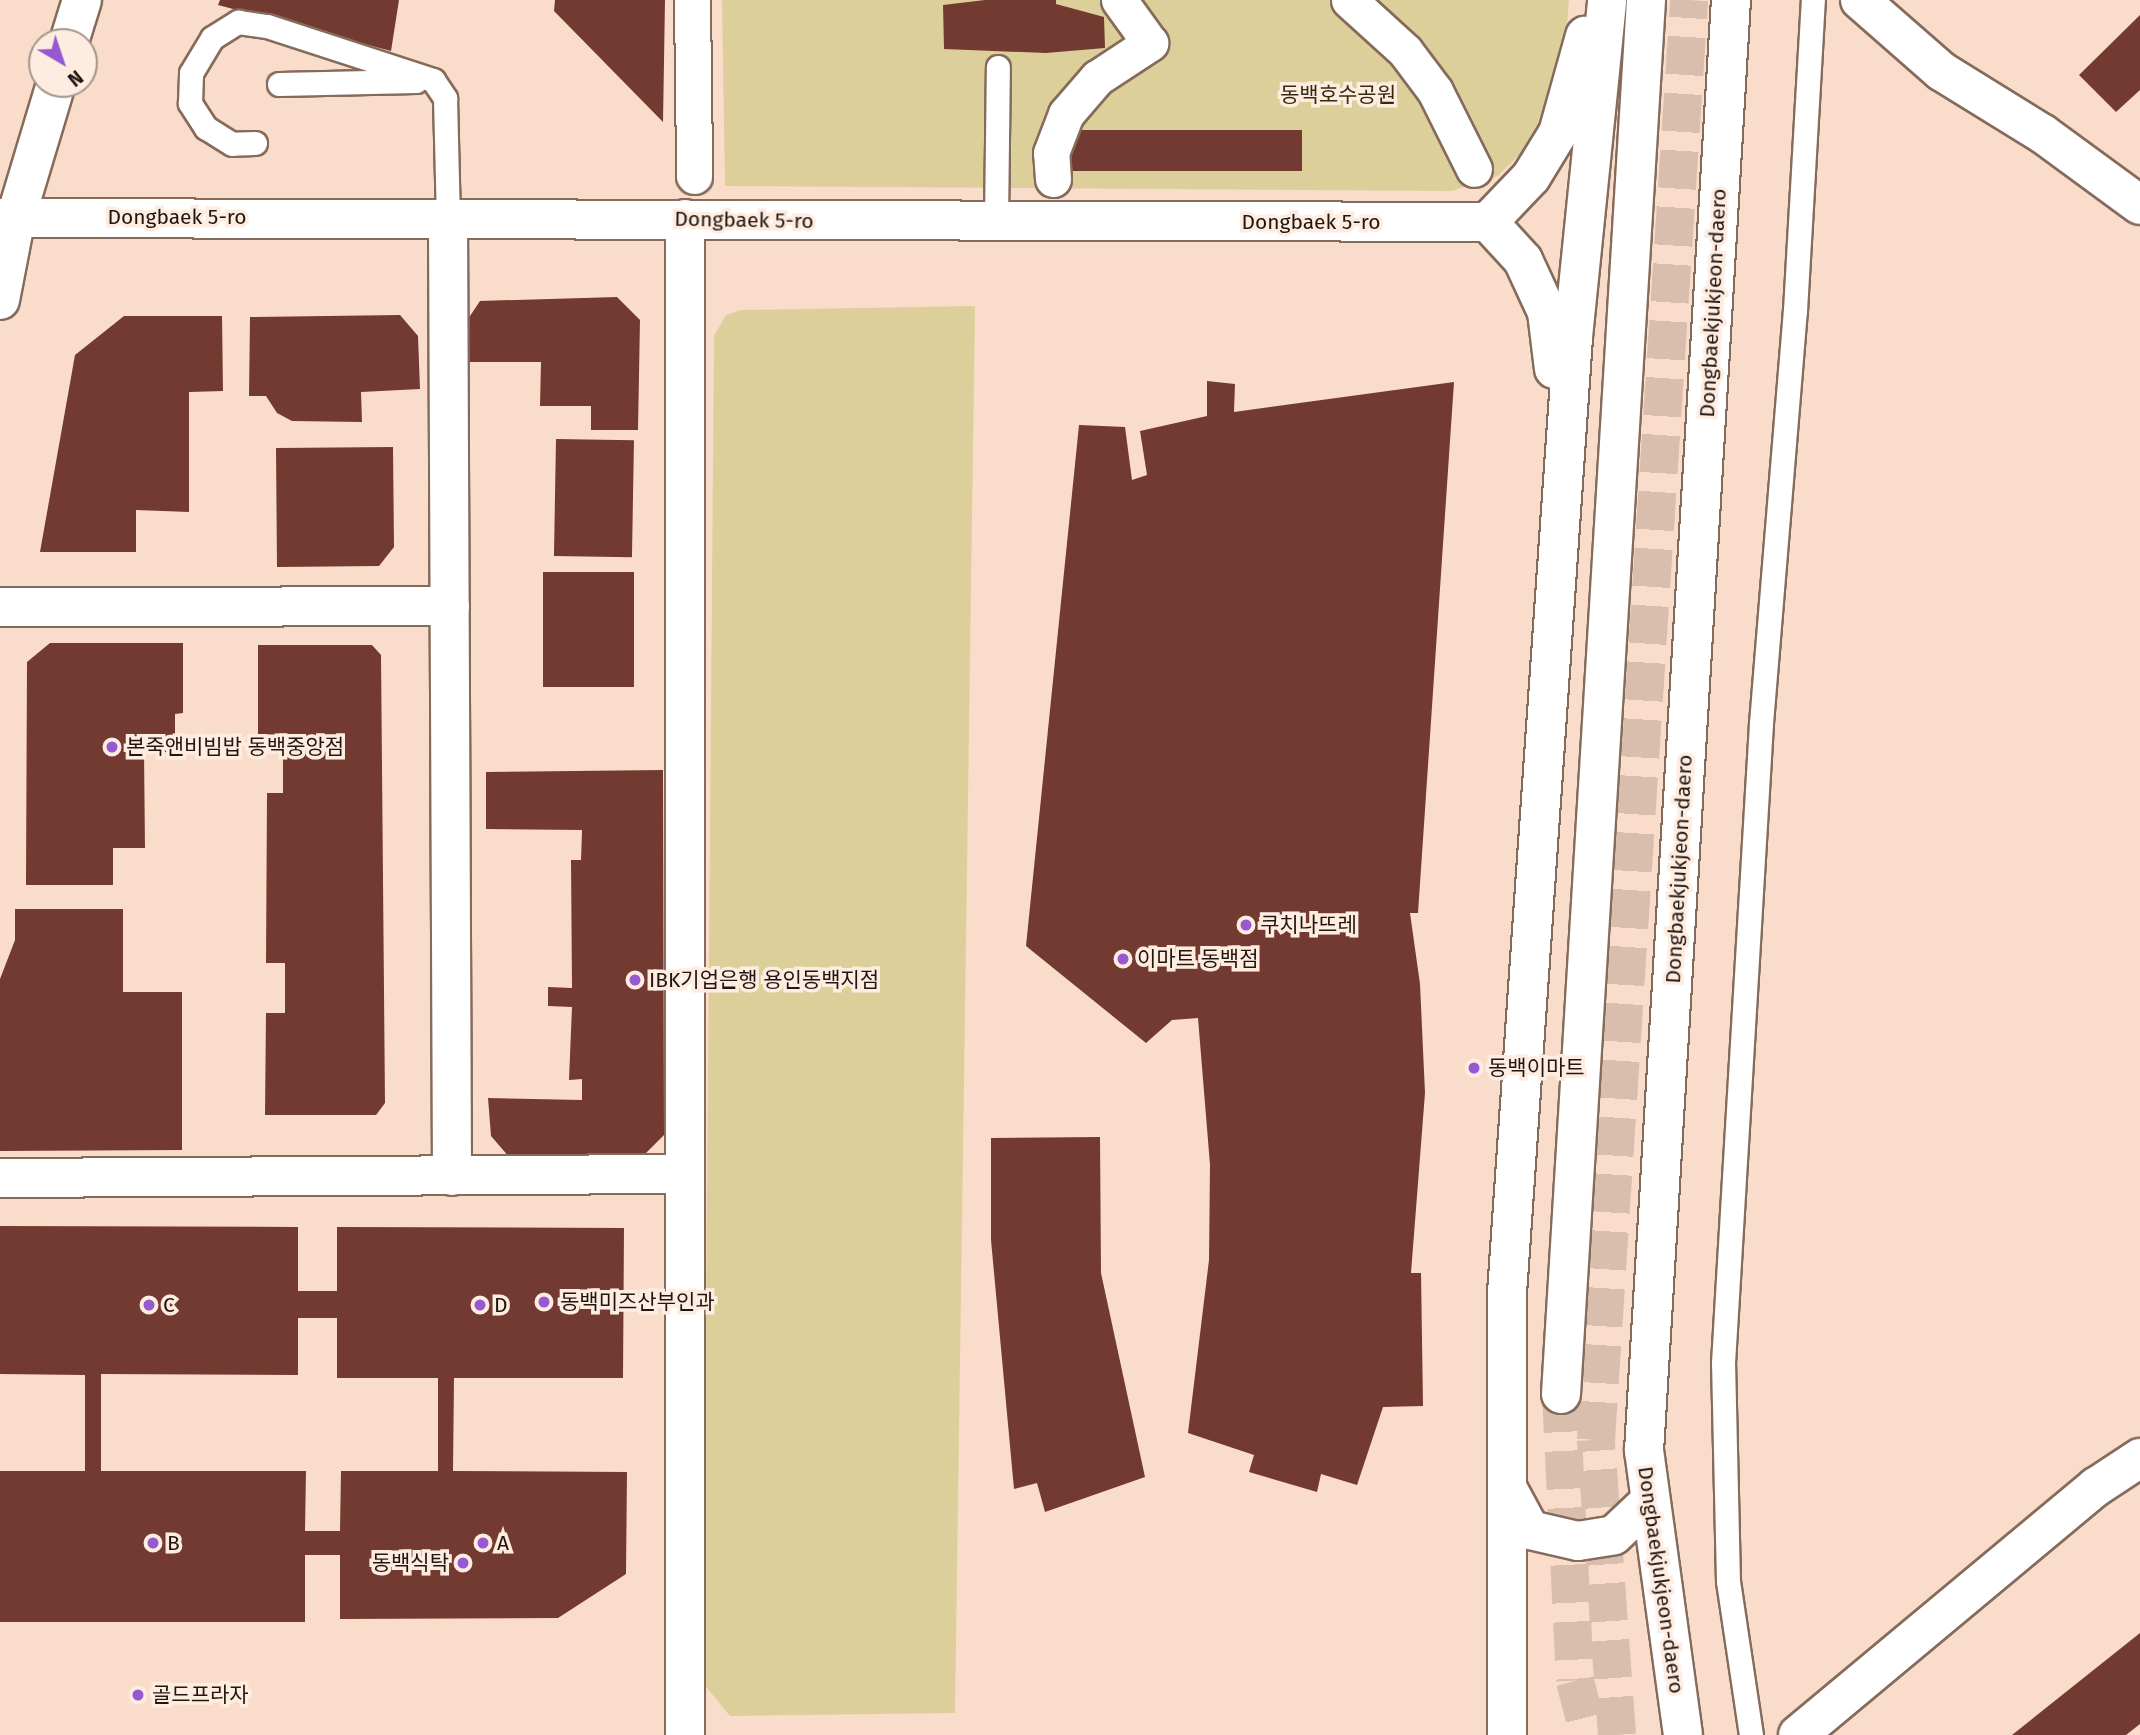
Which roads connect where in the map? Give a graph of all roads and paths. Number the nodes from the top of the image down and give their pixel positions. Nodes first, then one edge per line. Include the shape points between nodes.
1 (82, 0) edge
2 (692, 0) edge
3 (1119, 0) edge
4 (1595, 0) edge
5 (1607, 0) edge
6 (1646, 0) edge
7 (1731, 0) edge
8 (1813, 0) edge
9 (1860, 0) edge
10 (1358, 3) edge
11 (73, 28) edge
12 (998, 66) dead end
13 (433, 80) junction
14 (279, 84) dead end
15 (51, 98) edge
16 (255, 143) dead end
17 (1474, 169) dead end
18 (694, 176) dead end
19 (1053, 179) dead end
20 (2140, 205) edge
21 (8, 218) edge
22 (448, 219) junction
23 (685, 219) junction
24 (996, 222) junction
25 (1489, 222) junction
26 (0, 300) edge
27 (1567, 460) junction
28 (450, 606) junction
29 (0, 607) edge
30 (682, 1174) junction
31 (452, 1176) junction
32 (0, 1178) edge
33 (1561, 1394) tunnel mouth
34 (2139, 1460) edge
35 (1509, 1491) junction
36 (1648, 1503) junction
37 (685, 1735) edge
38 (1507, 1735) edge
39 (1683, 1735) edge
40 (1751, 1735) edge
41 (1798, 1735) edge

1 - 11 street
2 - 18 street
3 - 19 street via 1150,43 1097,78 1066,114 1051,153
4 - 25 street via 1558,132 1531,177
5 - 27 street via 1573,337
6 - 33 street
7 - 36 street, Dongbaekjukjeon-daero via 1644,1451
8 - 40 lane via 1795,310 1761,723 1723,1363 1728,1581
9 - 20 street via 1941,71 2043,134
10 - 17 street via 1405,51 1435,91
12 - 24 lane
13 - 14 lane
13 - 16 lane via 267,26 238,22 212,38 191,73 190,103 206,128 232,144
13 - 22 lane via 445,98
15 - 21 street
21 - 22 street, Dongbaek 5-ro
21 - 26 street
22 - 23 street, Dongbaek 5-ro
22 - 28 street
23 - 24 street, Dongbaek 5-ro
23 - 30 street
24 - 25 street, Dongbaek 5-ro
25 - 27 street via 1523,260 1547,312
27 - 35 street via 1507,1293
28 - 29 street
28 - 31 street
30 - 31 street
30 - 37 street
31 - 32 street
34 - 41 street via 2096,1487
35 - 36 street via 1530,1530 1578,1541 1614,1535
35 - 38 street
36 - 39 street, Dongbaekjukjeon-daero

